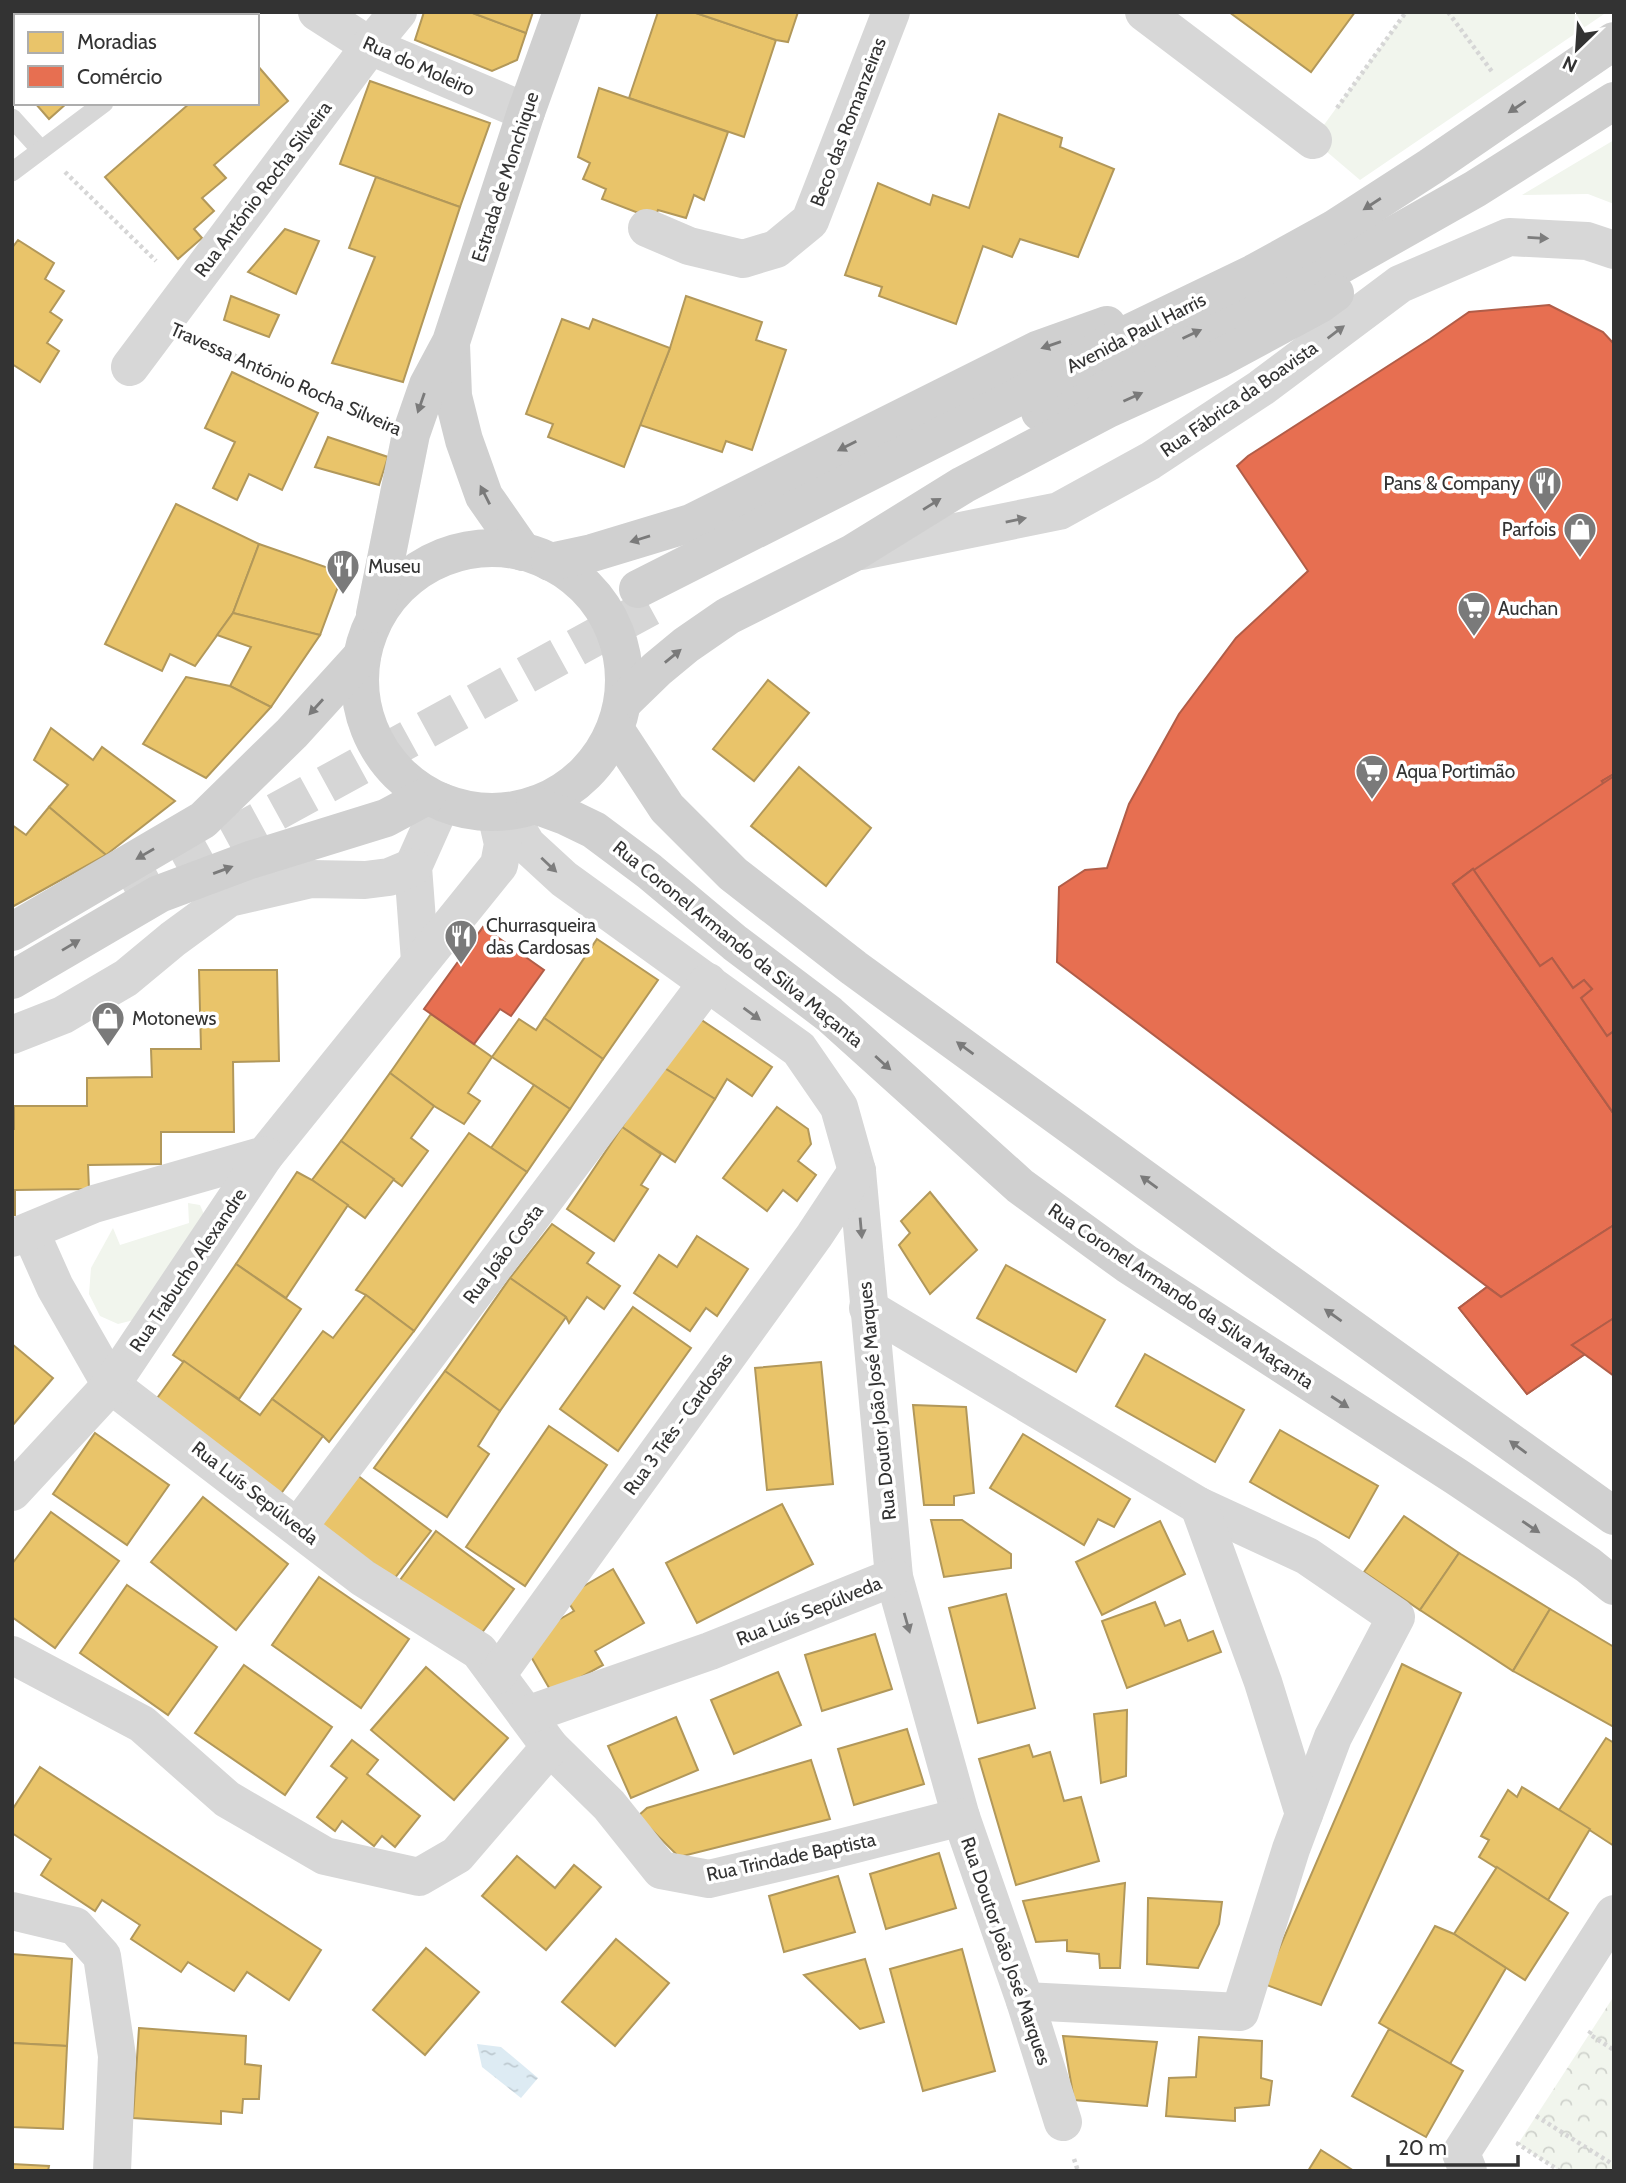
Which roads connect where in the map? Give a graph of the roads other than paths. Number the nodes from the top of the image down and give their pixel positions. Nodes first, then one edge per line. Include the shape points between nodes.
1 (317, 12) edge
2 (398, 12) edge
3 (562, 12) edge
4 (891, 12) edge
5 (1144, 12) edge
6 (1614, 41) edge
7 (369, 46) junction
8 (1614, 101) edge
9 (101, 105) edge
10 (526, 112) junction
11 (12, 118) edge
12 (1313, 140) road end
13 (41, 150) junction
14 (12, 172) edge
15 (1475, 189) junction
16 (647, 228) dead end
17 (1614, 250) edge
18 (1254, 274) junction
19 (451, 342) junction
20 (130, 367) dead end
21 (853, 553) junction
22 (536, 557) junction
23 (374, 620) junction
24 (362, 656) junction
25 (619, 715) junction
26 (434, 799) junction
27 (513, 810) junction
28 (413, 867) junction
29 (12, 932) edge
30 (420, 961) junction
31 (12, 980) edge
32 (708, 982) junction
33 (12, 1035) edge
34 (265, 1155) junction
35 (857, 1171) junction
36 (21, 1234) edge
37 (868, 1308) junction
38 (111, 1385) junction
39 (12, 1492) edge
40 (1199, 1506) junction
41 (1614, 1516) edge
42 (298, 1527) junction
43 (894, 1577) junction
44 (1614, 1586) edge
45 (12, 1655) edge
46 (497, 1675) junction
47 (527, 1715) junction
48 (550, 1747) junction
49 (1304, 1814) junction
50 (961, 1817) junction
51 (12, 1911) edge
52 (1614, 1914) edge
53 (1025, 2001) junction
54 (1063, 2122) dead end
55 (113, 2171) edge
56 (1468, 2171) edge

1 - 7 street, Rua do Moleiro
2 - 7 street, Rua António Rocha Silveira
3 - 10 main road, Estrada de Monchique
4 - 16 street, Beco das Romanzeiras via 810,221 776,249 743,259 689,246
5 - 12 street
6 -> 18 main road, Avenida Paul Harris via 1334,229
7 - 10 street, Rua do Moleiro
7 - 20 street, Rua António Rocha Silveira
8 - 15 main road, Avenida Paul Harris
9 - 13 lane
10 - 19 main road, Estrada de Monchique
11 - 13 lane
13 - 14 lane
18 -> 15 main road, Avenida Paul Harris via 1125,335 644,598 811,524 1186,337 1314,280
21 -> 15 main road via 963,485 1320,304
21 -> 17 street, Rua Fábrica da Boavista via 1059,511 1150,461 1250,395 1400,284 1509,237 1587,241
18 -> 22 main road via 1037,350 691,523 592,553
22 -> 19 main road via 484,496 453,396
19 -> 23 main road via 428,386 411,434
25 -> 21 main road via 657,669 686,645 728,616
22 - 23 main road via 490,548 444,557 403,582
22 - 25 main road via 574,577 609,620 624,674
23 - 24 main road
24 - 26 main road via 360,697 372,736 394,770
24 -> 29 main road via 203,820
25 - 27 main road via 602,754 583,776 561,794
41 -> 25 main road via 854,968 733,874 667,808
26 - 27 main road, Rua Coronel Armando da Silva Maçanta via 455,808
26 - 28 street
31 -> 26 main road via 159,894
27 - 30 street, Rua Trabucho Alexandre via 499,865
27 -> 32 street, Rua Doutor João José Marques via 527,845 564,879
27 -> 44 main road, Rua Coronel Armando da Silva Maçanta via 565,816 594,830 830,1014 1020,1186 1127,1264 1457,1477
28 - 30 street
28 - 33 street via 389,877 311,879 229,898 126,978 63,1014
30 - 34 street, Rua Trabucho Alexandre
32 -> 35 street, Rua Doutor João José Marques via 799,1049 839,1107
32 - 42 street, Rua João Costa
34 - 36 street, Rua Trabucho Alexandre via 94,1205
34 - 38 street, Rua Trabucho Alexandre
35 -> 37 street, Rua Doutor João José Marques
35 - 46 street, Rua 3 Três - Cardosas
36 - 38 street, Rua Luís Sepúlveda
37 - 40 street
37 - 43 street, Rua Doutor João José Marques
38 - 39 street, Rua Trabucho Alexandre
38 - 42 street, Rua Luís Sepúlveda
40 - 49 street via 1263,1682
40 - 49 street via 1307,1556 1396,1617 1333,1737
42 - 46 street, Rua Luís Sepúlveda via 363,1578 479,1651
43 - 47 street, Rua Luís Sepúlveda via 710,1651
43 -> 50 street, Rua Doutor João José Marques
45 - 48 street via 142,1724 227,1799 325,1856 419,1877 457,1855
46 - 47 street, Rua Luís Sepúlveda
47 - 48 street, Rua Luís Sepúlveda
48 - 50 street, Rua Trindade Baptista via 610,1805 661,1871 709,1879
49 - 53 street via 1240,2012
50 - 53 street, Rua Doutor João José Marques
51 - 55 street via 75,1926 102,1955 117,2056
52 - 56 street via 1461,2154
53 - 54 street, Rua Doutor João José Marques

